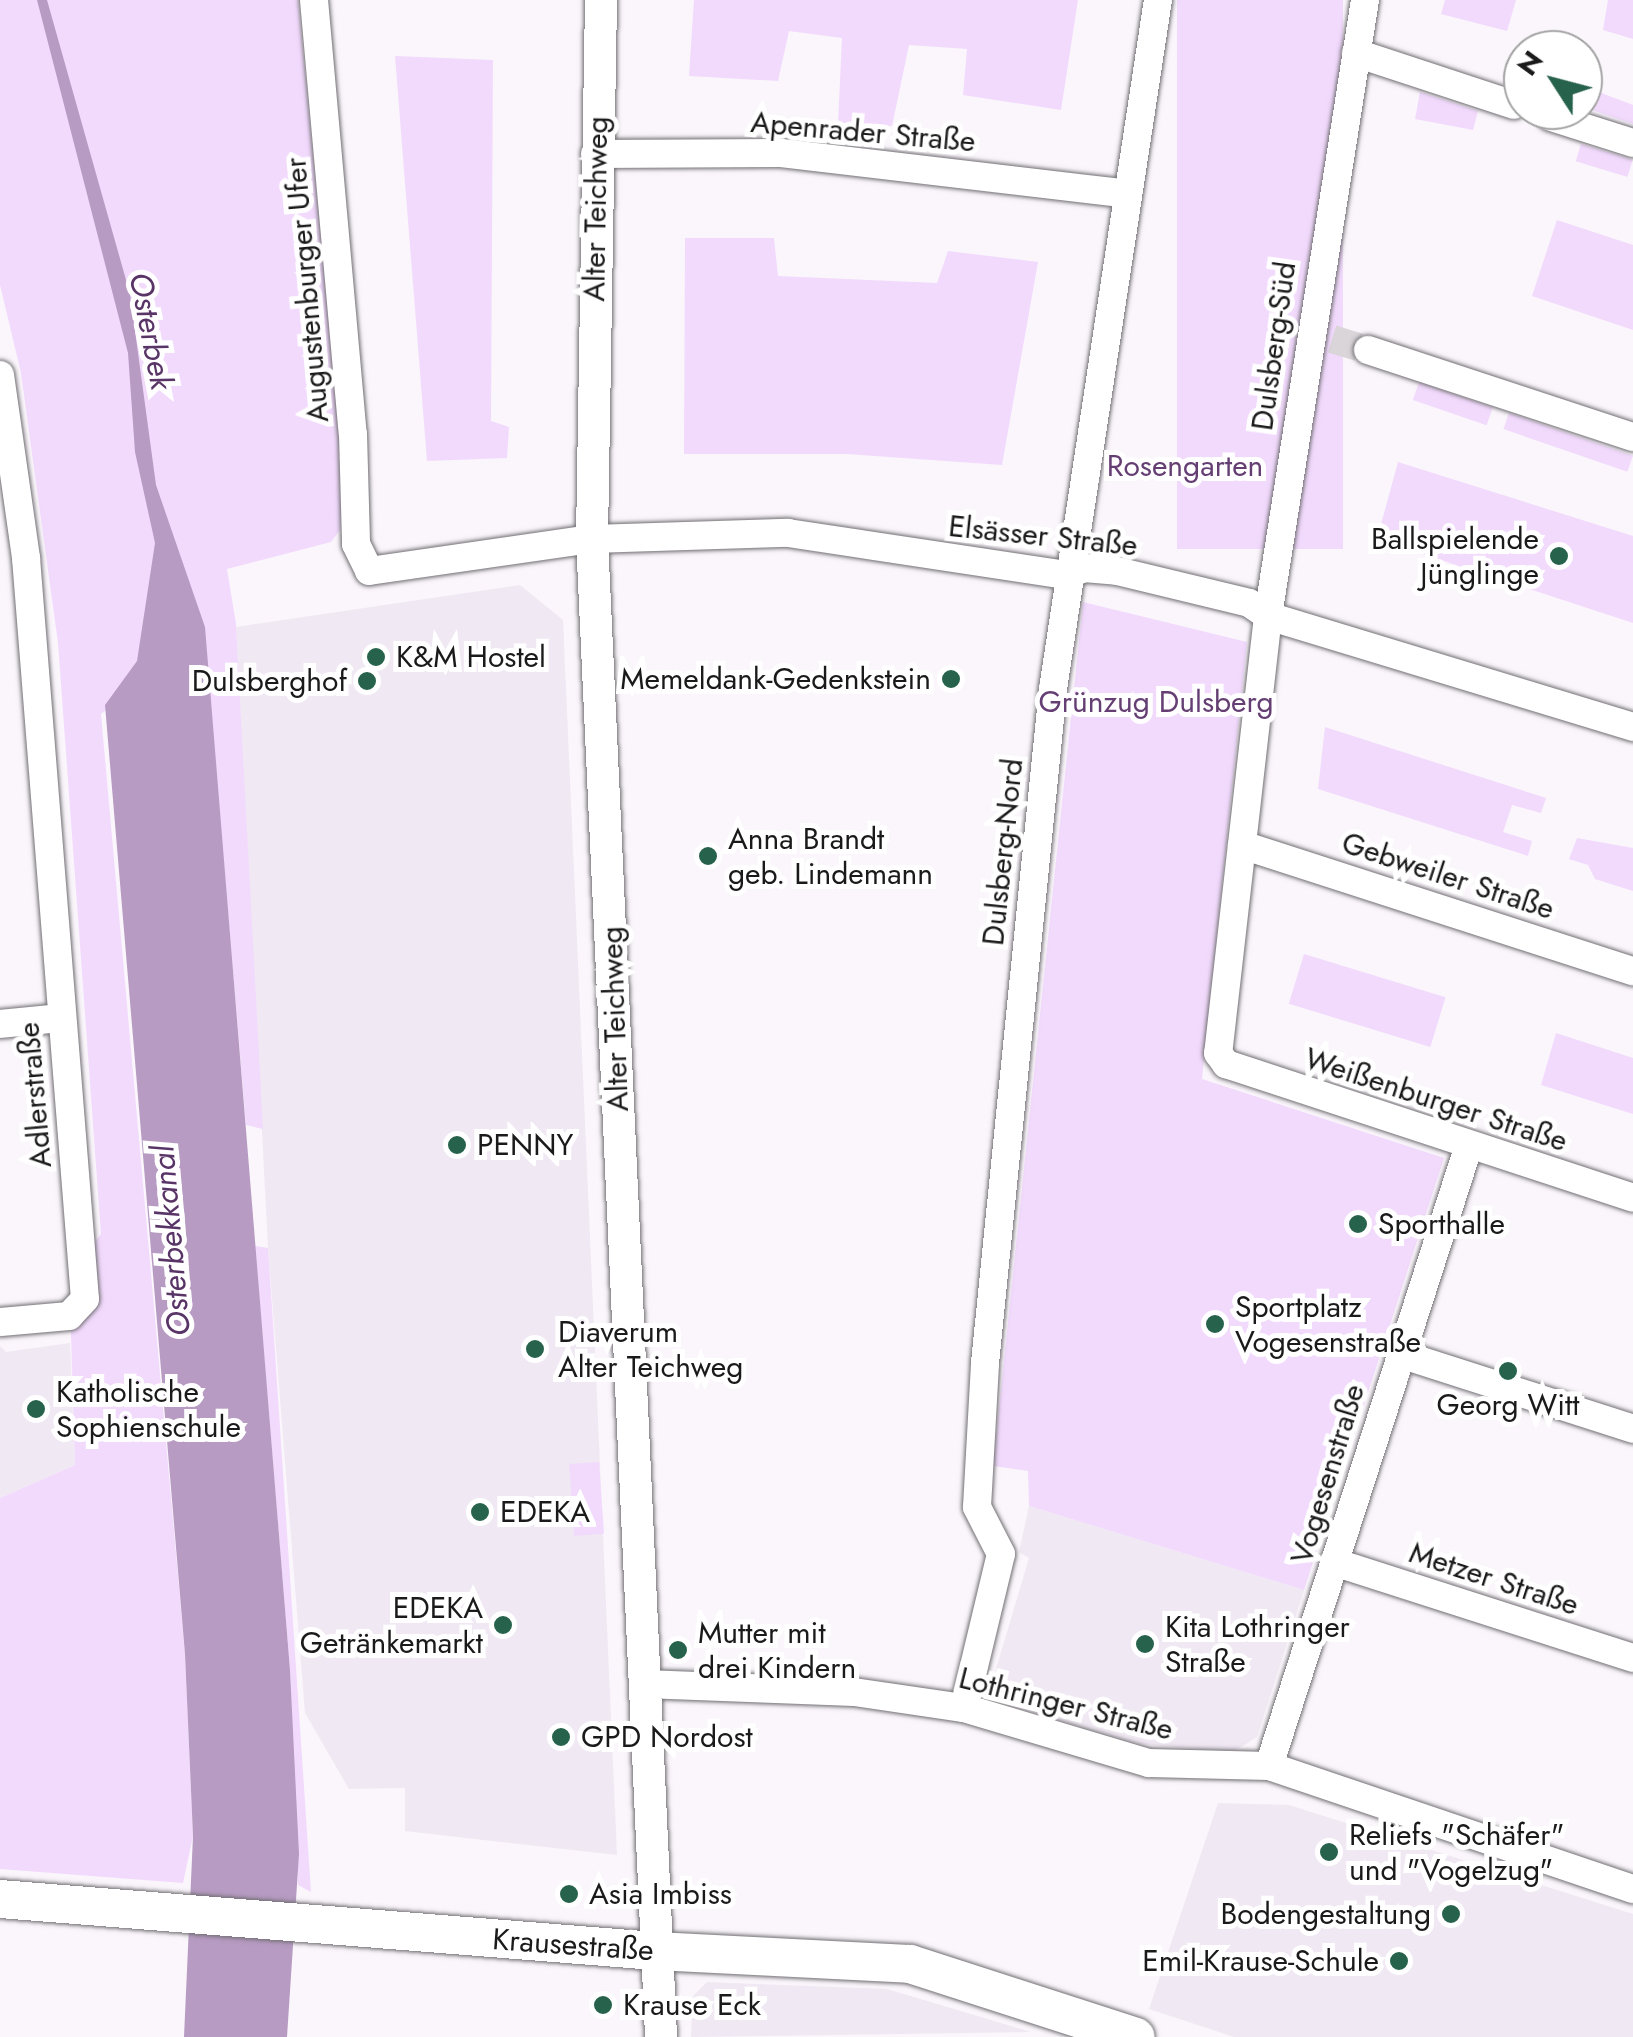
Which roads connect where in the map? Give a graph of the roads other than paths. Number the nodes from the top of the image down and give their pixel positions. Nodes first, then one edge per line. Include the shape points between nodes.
1 (314, 0) edge
2 (601, 0) edge
3 (1158, 0) edge
4 (1366, 0) edge
5 (1356, 53) junction
6 (1503, 101) edge
7 (1592, 130) edge
8 (1633, 143) edge
9 (595, 154) junction
10 (1124, 193) junction
11 (1368, 350) tunnel mouth
12 (0, 375) edge
13 (1633, 437) edge
14 (592, 538) junction
15 (369, 570) joint
16 (1067, 574) junction
17 (1268, 616) junction
18 (13, 620) edge
19 (1633, 727) edge
20 (1242, 845) junction
21 (1633, 971) edge
22 (61, 1018) junction
23 (0, 1024) edge
24 (1220, 1061) joint
25 (1469, 1145) junction
26 (1633, 1198) edge
27 (0, 1322) edge
28 (1400, 1354) junction
29 (1633, 1429) edge
30 (1334, 1562) junction
31 (1633, 1658) edge
32 (644, 1684) junction
33 (964, 1708) junction
34 (1269, 1766) junction
35 (1633, 1889) edge
36 (0, 1900) edge
37 (656, 1952) junction
38 (660, 2037) edge
39 (1136, 2037) edge

1 - 15 street, Augustenburger Ufer via 356,544
2 - 9 street, Alter Teichweg
3 - 10 street, Dulsberg-Nord
4 - 5 street, Dulsberg-Süd
5 - 6 street
5 - 17 street, Dulsberg-Süd via 1320,336
7 - 8 street
9 - 10 street, Apenrader Straße via 781,153
9 - 14 street, Alter Teichweg
10 - 16 street, Dulsberg-Nord
11 - 13 street
12 - 18 street, Adlerstraße via 26,558
14 - 15 street, Elsässer Straße
14 - 16 street, Elsässer Straße via 788,533
14 - 32 street, Alter Teichweg
16 - 17 street, Elsässer Straße via 1118,571 1249,603
16 - 33 street, Dulsberg-Nord via 984,1381 977,1507 1000,1554
17 - 19 street, Elsässer Straße
17 - 20 street, Dulsberg-Süd
18 - 22 street, Adlerstraße
20 - 21 street, Gebweiler Straße
20 - 24 street, Dulsberg-Süd
22 - 23 street
22 - 27 street, Adlerstraße via 85,1299 69,1316
24 - 25 street, Weißenburger Straße
25 - 26 street, Weißenburger Straße
25 - 28 street, Vogesenstraße
28 - 29 street
28 - 30 street, Vogesenstraße
30 - 31 street, Metzer Straße
30 - 34 street, Vogesenstraße
32 - 33 street, Lothringer Straße via 743,1684
32 - 37 street, Alter Teichweg
33 - 34 street, Lothringer Straße via 1149,1764
34 - 35 street, Lothringer Straße
36 - 37 main road, Krausestraße
37 - 38 street, Alter Teichweg
37 - 39 main road, Krausestraße via 910,1964

